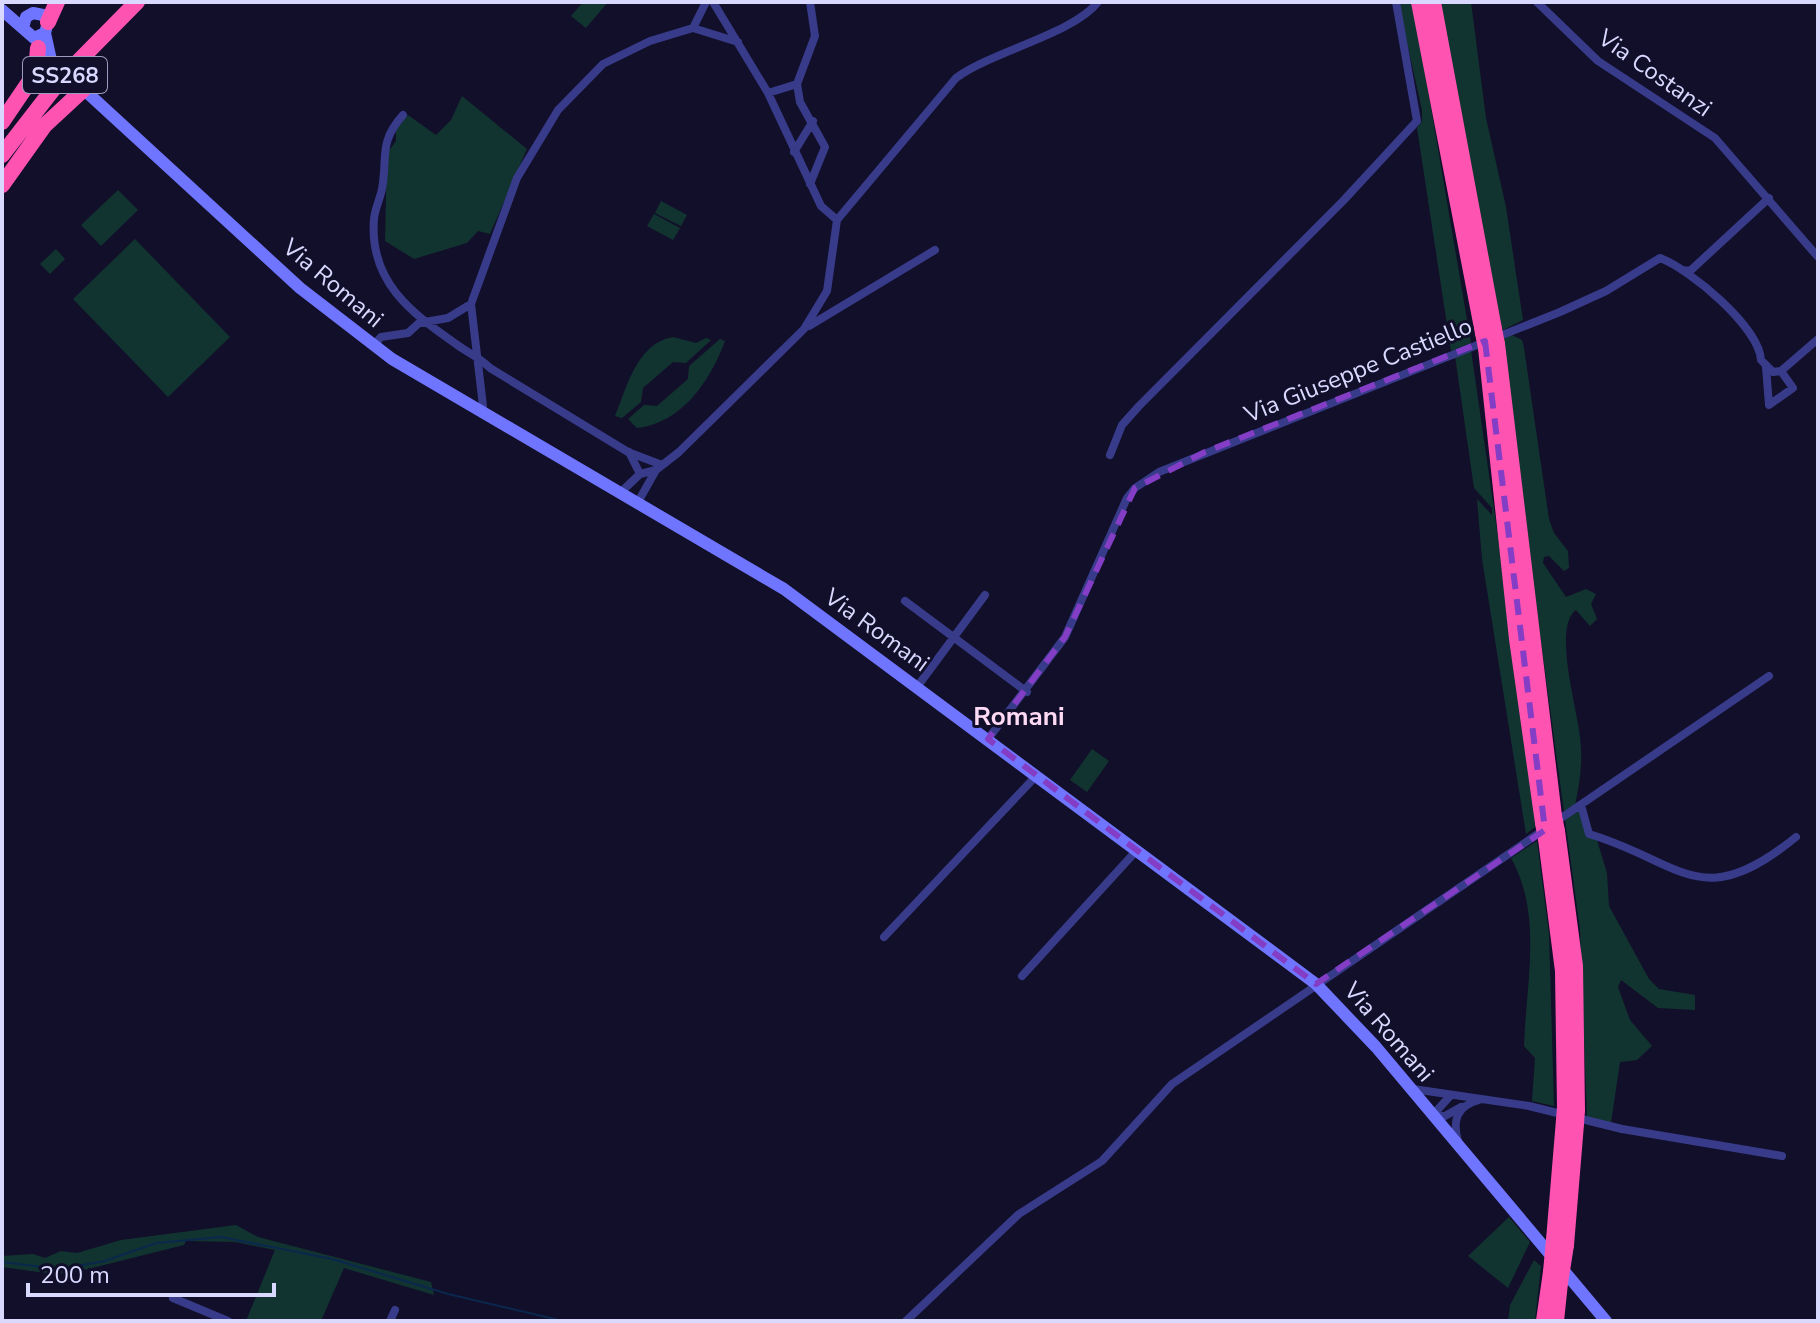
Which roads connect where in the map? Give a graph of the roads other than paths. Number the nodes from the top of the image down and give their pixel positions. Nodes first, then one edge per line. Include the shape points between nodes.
1 (55, 2) edge
2 (137, 2) edge
3 (706, 2) edge
4 (713, 2) edge
5 (810, 2) edge
6 (1098, 2) edge
7 (1396, 2) edge
8 (1419, 2) edge
9 (1433, 2) edge
10 (1537, 2) edge
11 (2, 10) edge
12 (36, 28) junction
13 (693, 28) junction
14 (738, 42) junction
15 (797, 84) junction
16 (79, 85) junction
17 (768, 93) junction
18 (403, 115) dead end
19 (813, 121) junction
20 (2, 122) edge
21 (794, 152) junction
22 (2, 155) edge
23 (810, 184) junction
24 (2, 185) edge
25 (1769, 198) junction
26 (837, 220) junction
27 (935, 250) dead end
28 (1818, 257) edge
29 (1682, 270) junction
30 (471, 304) junction
31 (427, 322) junction
32 (804, 329) junction
33 (1490, 339) junction
34 (1818, 339) edge
35 (373, 346) junction
36 (475, 353) junction
37 (1766, 367) junction
38 (1781, 371) junction
39 (481, 411) junction
40 (628, 452) junction
41 (1110, 455) dead end
42 (659, 468) junction
43 (640, 474) junction
44 (621, 492) junction
45 (638, 502) junction
46 (985, 595) dead end
47 (905, 601) dead end
48 (954, 639) junction
49 (1769, 676) dead end
50 (917, 687) junction
51 (1027, 692) junction
52 (988, 739) junction
53 (1037, 775) junction
54 (1581, 805) junction
55 (1796, 837) dead end
56 (1137, 850) junction
57 (884, 937) dead end
58 (1022, 976) dead end
59 (1316, 984) junction
60 (1410, 1088) junction
61 (1452, 1095) junction
62 (1483, 1099) junction
63 (1462, 1106) junction
64 (1432, 1116) junction
65 (1464, 1153) junction
66 (1782, 1156) dead end
67 (173, 1298) dead end
68 (395, 1310) dead end
69 (1548, 1319) edge
70 (228, 1321) edge
71 (390, 1321) edge
72 (906, 1321) edge
73 (1606, 1321) edge

1 - 12 highway
2 - 22 highway, SS268 via 61,79
3 - 13 street
4 - 14 street
5 - 15 street via 815,36
6 - 26 street via 1081,18 956,78
7 - 41 street via 1417,121 1139,406 1122,425
8 - 33 highway
9 - 33 highway
10 - 25 street, Via Costanzi via 1598,61 1715,138
11 - 12 street, Via Romani
12 - 16 street, Via Romani, bridge via 54,62
12 - 20 highway, SS268 via 36,72
13 - 14 street
13 - 30 street via 611,58 558,110 517,178
14 - 17 street
15 - 17 street
15 - 19 street via 800,102
16 - 24 highway, SS268
16 - 35 street, Via Romani via 300,288
17 - 21 street
18 - 31 street via 385,140 374,243 393,293
19 - 21 street
19 - 23 street via 825,147
21 - 23 street
23 - 26 street via 821,206
25 - 28 street, Via Costanzi
25 - 29 street via 1690,271
26 - 32 street via 827,291
27 - 32 street
29 - 37 street via 1732,312 1760,349
29 - 51 street, Via Giuseppe Castiello via 1660,258 1560,312 1159,472 1127,498 1065,637
30 - 31 street via 455,315
30 - 36 street
31 - 35 street via 401,335 381,337
31 - 36 street
32 - 42 street
33 - 69 highway, bridge via 1550,827 1575,966 1570,1115
34 - 38 street
35 - 39 street, Via Romani
36 - 39 street
36 - 40 street via 490,368
37 - 38 street
37 - 38 street via 1769,405 1793,388
39 - 44 street, Via Romani
40 - 42 street
40 - 43 street
42 - 43 street
42 - 45 street
43 - 44 street
44 - 45 street, Via Romani
45 - 50 street, Via Romani via 784,589
46 - 48 street
47 - 48 street
48 - 50 street
48 - 51 street
49 - 54 street
50 - 52 street, Via Romani
51 - 52 street, Via Giuseppe Castiello
52 - 53 street, Via Romani
53 - 56 street, Via Romani
53 - 57 street
54 - 55 street via 1589,834 1620,843 1686,876 1706,879 1745,870
54 - 59 street
56 - 58 street
56 - 59 street, Via Romani
59 - 60 street, Via Romani
59 - 72 street via 1172,1084 1094,1166 1019,1214
60 - 61 street
60 - 64 street, Via Romani
61 - 62 street
61 - 64 street
62 - 63 street
62 - 66 street
63 - 64 street via 1445,1116
63 - 65 street via 1455,1125
64 - 65 street, Via Romani
65 - 73 street, Via Romani
67 - 70 street
68 - 71 street

